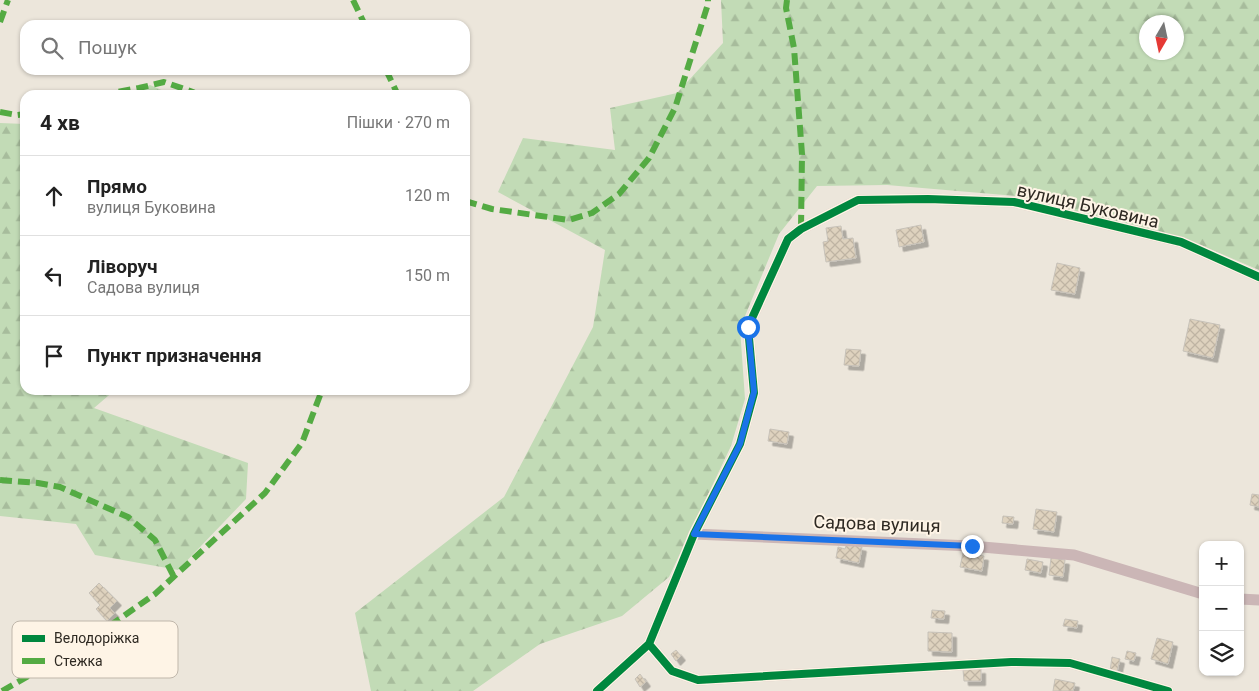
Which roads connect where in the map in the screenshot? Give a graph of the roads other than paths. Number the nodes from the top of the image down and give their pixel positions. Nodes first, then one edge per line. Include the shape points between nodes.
1 (1259, 277) edge
2 (694, 534) junction
3 (1199, 593) edge
4 (1244, 599) edge
5 (1259, 600) edge
6 (649, 644) junction
7 (597, 691) edge
8 (1168, 691) edge

1 - 2 street, вулиця Буковина via 1181,242 1014,202 858,200 788,239 748,327 754,392 740,444
2 - 3 street, Садова вулиця via 972,546 1074,555
2 - 6 street, вулиця Буковина
4 - 5 street
6 - 7 street, вулиця Буковина
6 - 8 street via 672,671 698,680 1011,662 1070,663

